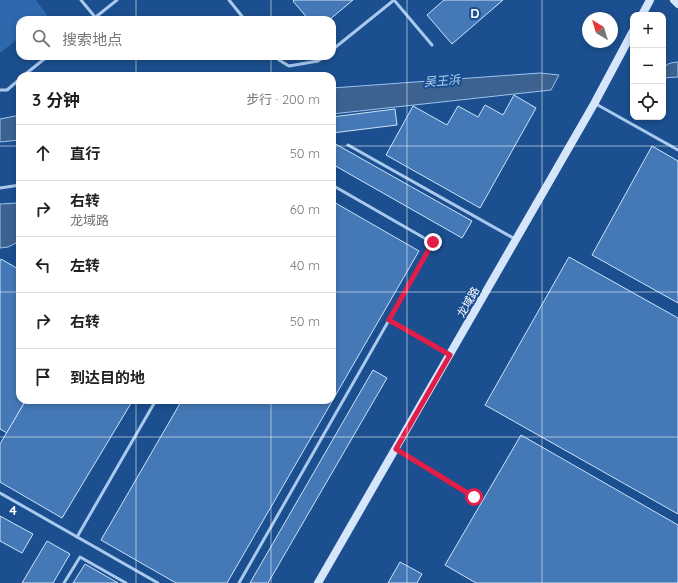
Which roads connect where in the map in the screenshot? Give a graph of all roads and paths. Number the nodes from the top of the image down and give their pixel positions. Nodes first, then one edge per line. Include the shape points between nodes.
1 (81, 0) edge
2 (117, 0) edge
3 (229, 0) edge
4 (650, 0) edge
5 (674, 0) edge
6 (678, 4) edge
7 (644, 12) edge
8 (94, 16) edge
9 (96, 16) edge
10 (243, 16) edge
11 (630, 37) edge
12 (432, 45) dead end
13 (336, 47) edge
14 (43, 60) edge
15 (279, 60) edge
16 (319, 60) edge
17 (28, 72) edge
18 (16, 82) edge
19 (0, 90) edge
20 (594, 104) junction
21 (348, 145) dead end
22 (678, 150) edge
23 (16, 186) edge
24 (336, 187) edge
25 (0, 188) edge
26 (516, 240) junction
27 (389, 320) junction
28 (450, 355) junction
29 (154, 404) edge
30 (396, 449) junction
31 (0, 493) edge
32 (474, 497) dead end
33 (77, 537) junction
34 (64, 583) edge
35 (126, 583) edge
36 (158, 583) edge
37 (239, 583) edge
38 (318, 583) edge

1 - 8 lane
2 - 9 lane
3 - 10 lane
4 - 7 street
5 - 6 street
11 - 20 street, 龙域路
12 - 13 lane via 394,0
14 - 17 lane
15 - 16 lane via 289,66
18 - 19 lane via 7,90
20 - 22 lane
20 - 26 street, 龙域路
21 - 26 lane
23 - 25 lane
24 - 27 lane via 433,242
26 - 28 street, 龙域路
27 - 28 lane
27 - 37 lane
28 - 30 street, 龙域路
29 - 33 lane
30 - 32 lane
30 - 38 street, 龙域路
31 - 33 lane
33 - 36 lane
34 - 35 lane via 80,556

